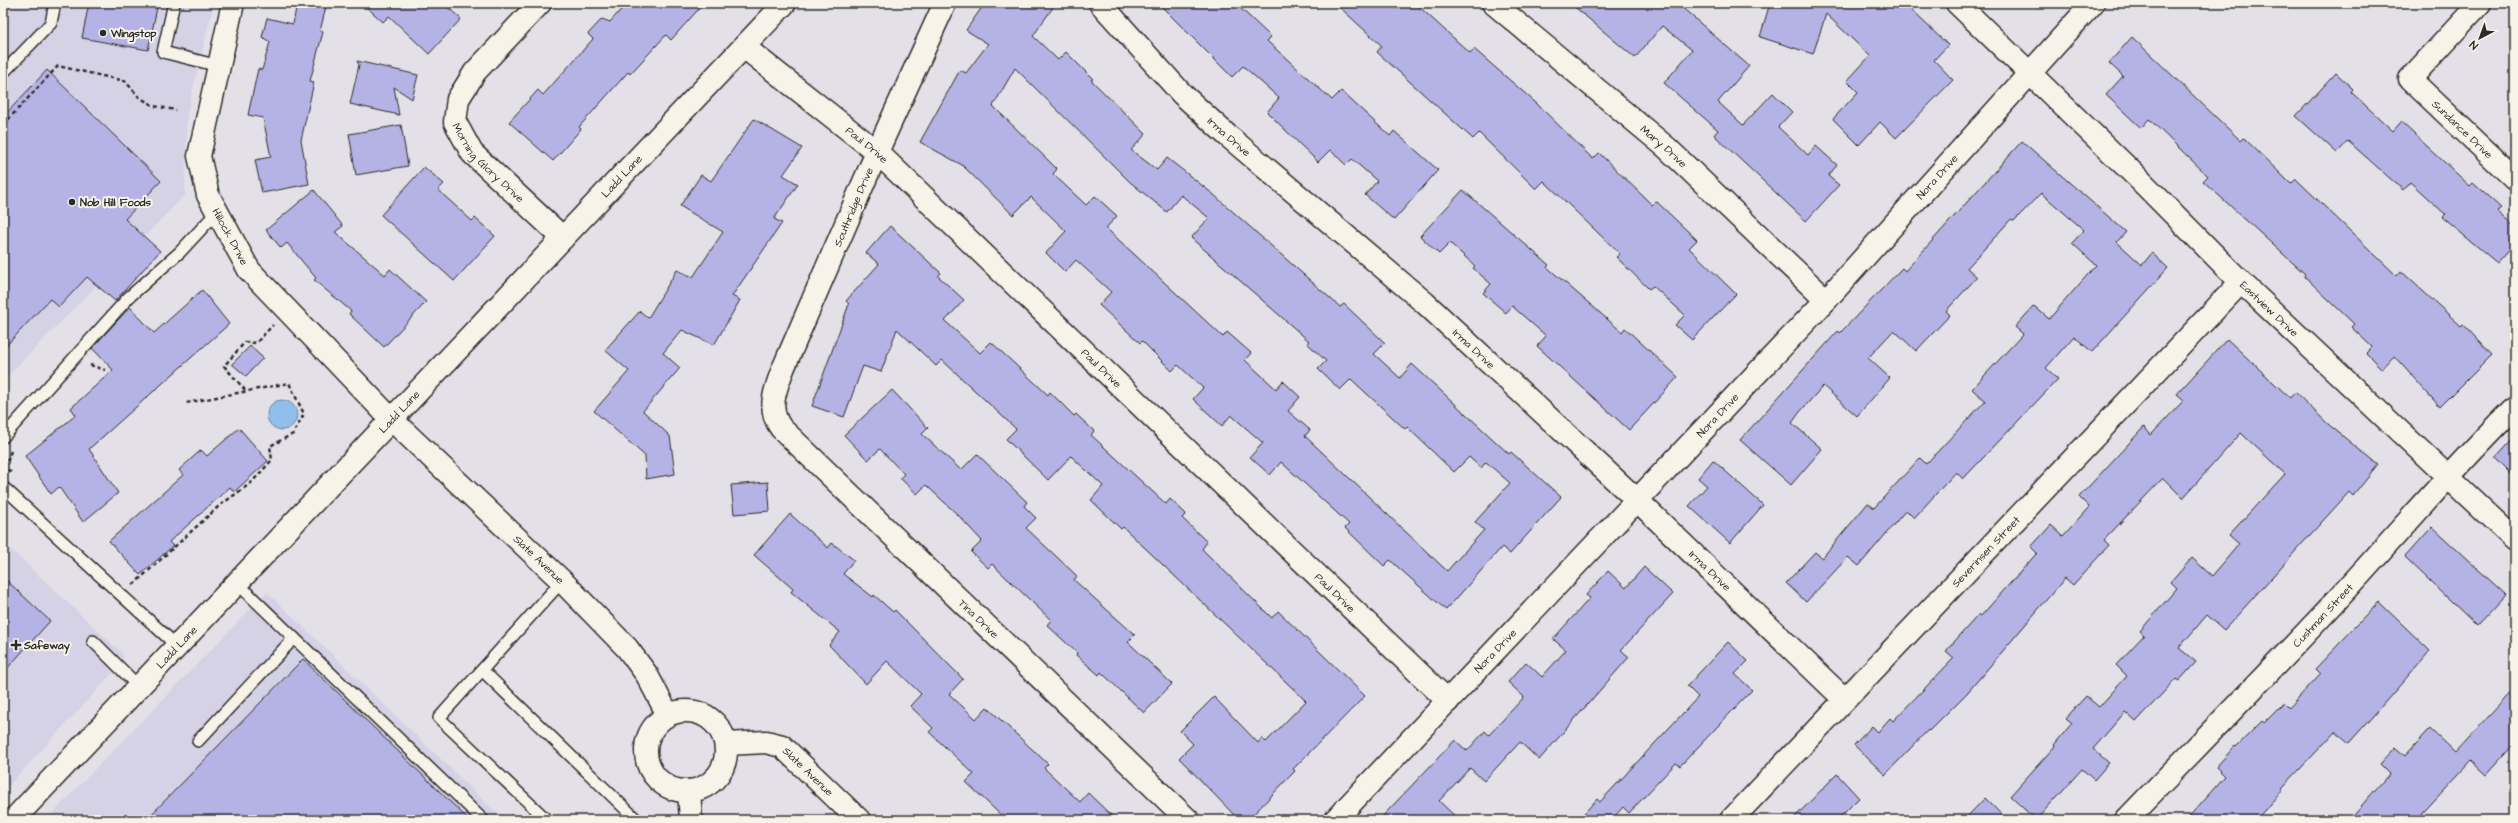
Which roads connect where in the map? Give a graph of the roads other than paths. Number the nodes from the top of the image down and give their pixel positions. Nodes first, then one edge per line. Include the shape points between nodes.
1 (55, 3) edge
2 (174, 3) edge
3 (233, 3) edge
4 (784, 3) edge
5 (945, 3) edge
6 (1100, 3) edge
7 (1493, 3) edge
8 (1957, 3) edge
9 (2093, 3) edge
10 (2480, 3) edge
11 (532, 6) edge
12 (744, 46) junction
13 (219, 66) junction
14 (3, 73) edge
15 (2028, 73) junction
16 (877, 152) junction
17 (2515, 179) edge
18 (216, 213) junction
19 (563, 238) junction
20 (2241, 282) junction
21 (1826, 300) junction
22 (2515, 407) edge
23 (773, 414) joint
24 (391, 419) junction
25 (3, 437) edge
26 (2447, 476) junction
27 (3, 487) edge
28 (1638, 501) junction
29 (2515, 540) edge
30 (562, 581) junction
31 (237, 583) junction
32 (294, 638) junction
33 (93, 642) dead end
34 (177, 646) junction
35 (482, 670) junction
36 (139, 686) junction
37 (1844, 699) junction
38 (1448, 701) junction
39 (668, 715) junction
40 (198, 741) dead end
41 (726, 744) junction
42 (689, 791) junction
43 (13, 820) edge
44 (483, 820) edge
45 (548, 820) edge
46 (637, 820) edge
47 (691, 820) edge
48 (859, 820) edge
49 (1188, 820) edge
50 (1335, 820) edge
51 (1730, 820) edge
52 (2126, 820) edge

1 - 14 lane via 51,23
2 - 13 lane via 163,52
3 - 13 street, Hillock Drive
4 - 12 street, Ladd Lane
5 - 16 street, Southridge Drive
6 - 28 street, Irma Drive via 1182,94 1425,303
7 - 21 street, Mary Drive via 1667,148
8 - 15 street, Eastview Drive
9 - 15 street, Nora Drive
10 - 17 street, Sundance Drive via 2410,79
11 - 19 street, Morning Glory Drive via 475,72 458,99 455,122 472,153
12 - 16 street, Paul Drive
12 - 19 street, Ladd Lane
13 - 18 street, Hillock Drive via 199,156 208,195
15 - 20 street, Eastview Drive via 2137,177
15 - 21 street, Nora Drive
16 - 23 street, Southridge Drive via 783,369 776,387
16 - 38 street, Paul Drive
18 - 24 street, Hillock Drive via 249,270
18 - 25 lane via 180,252 129,297
19 - 24 street, Ladd Lane
20 - 26 street, Eastview Drive
20 - 37 street, Severinsen Street
21 - 28 street, Nora Drive
22 - 26 street, Cushman Street
23 - 49 street, Tina Drive via 781,428
24 - 30 street, Slate Avenue
24 - 31 street, Ladd Lane
26 - 29 street, Eastview Drive
26 - 52 street, Cushman Street via 2348,587
27 - 34 lane
28 - 37 street, Irma Drive
28 - 38 street, Nora Drive
30 - 35 lane
30 - 39 street, Slate Avenue via 627,648 647,675
31 - 32 lane
31 - 34 street, Ladd Lane
32 - 40 lane
32 - 44 lane
33 - 36 lane
34 - 36 street, Ladd Lane
35 - 45 lane via 439,718
35 - 46 lane
36 - 43 street, Ladd Lane
37 - 51 street, Severinsen Street
38 - 50 street, Nora Drive
39 - 41 street via 685,711 704,715 718,727
39 - 42 street via 649,735 646,748 648,762 654,774 664,783 676,789
41 - 42 street via 726,757 718,775 702,788
41 - 48 street, Slate Avenue via 766,742 782,746
42 - 47 street

